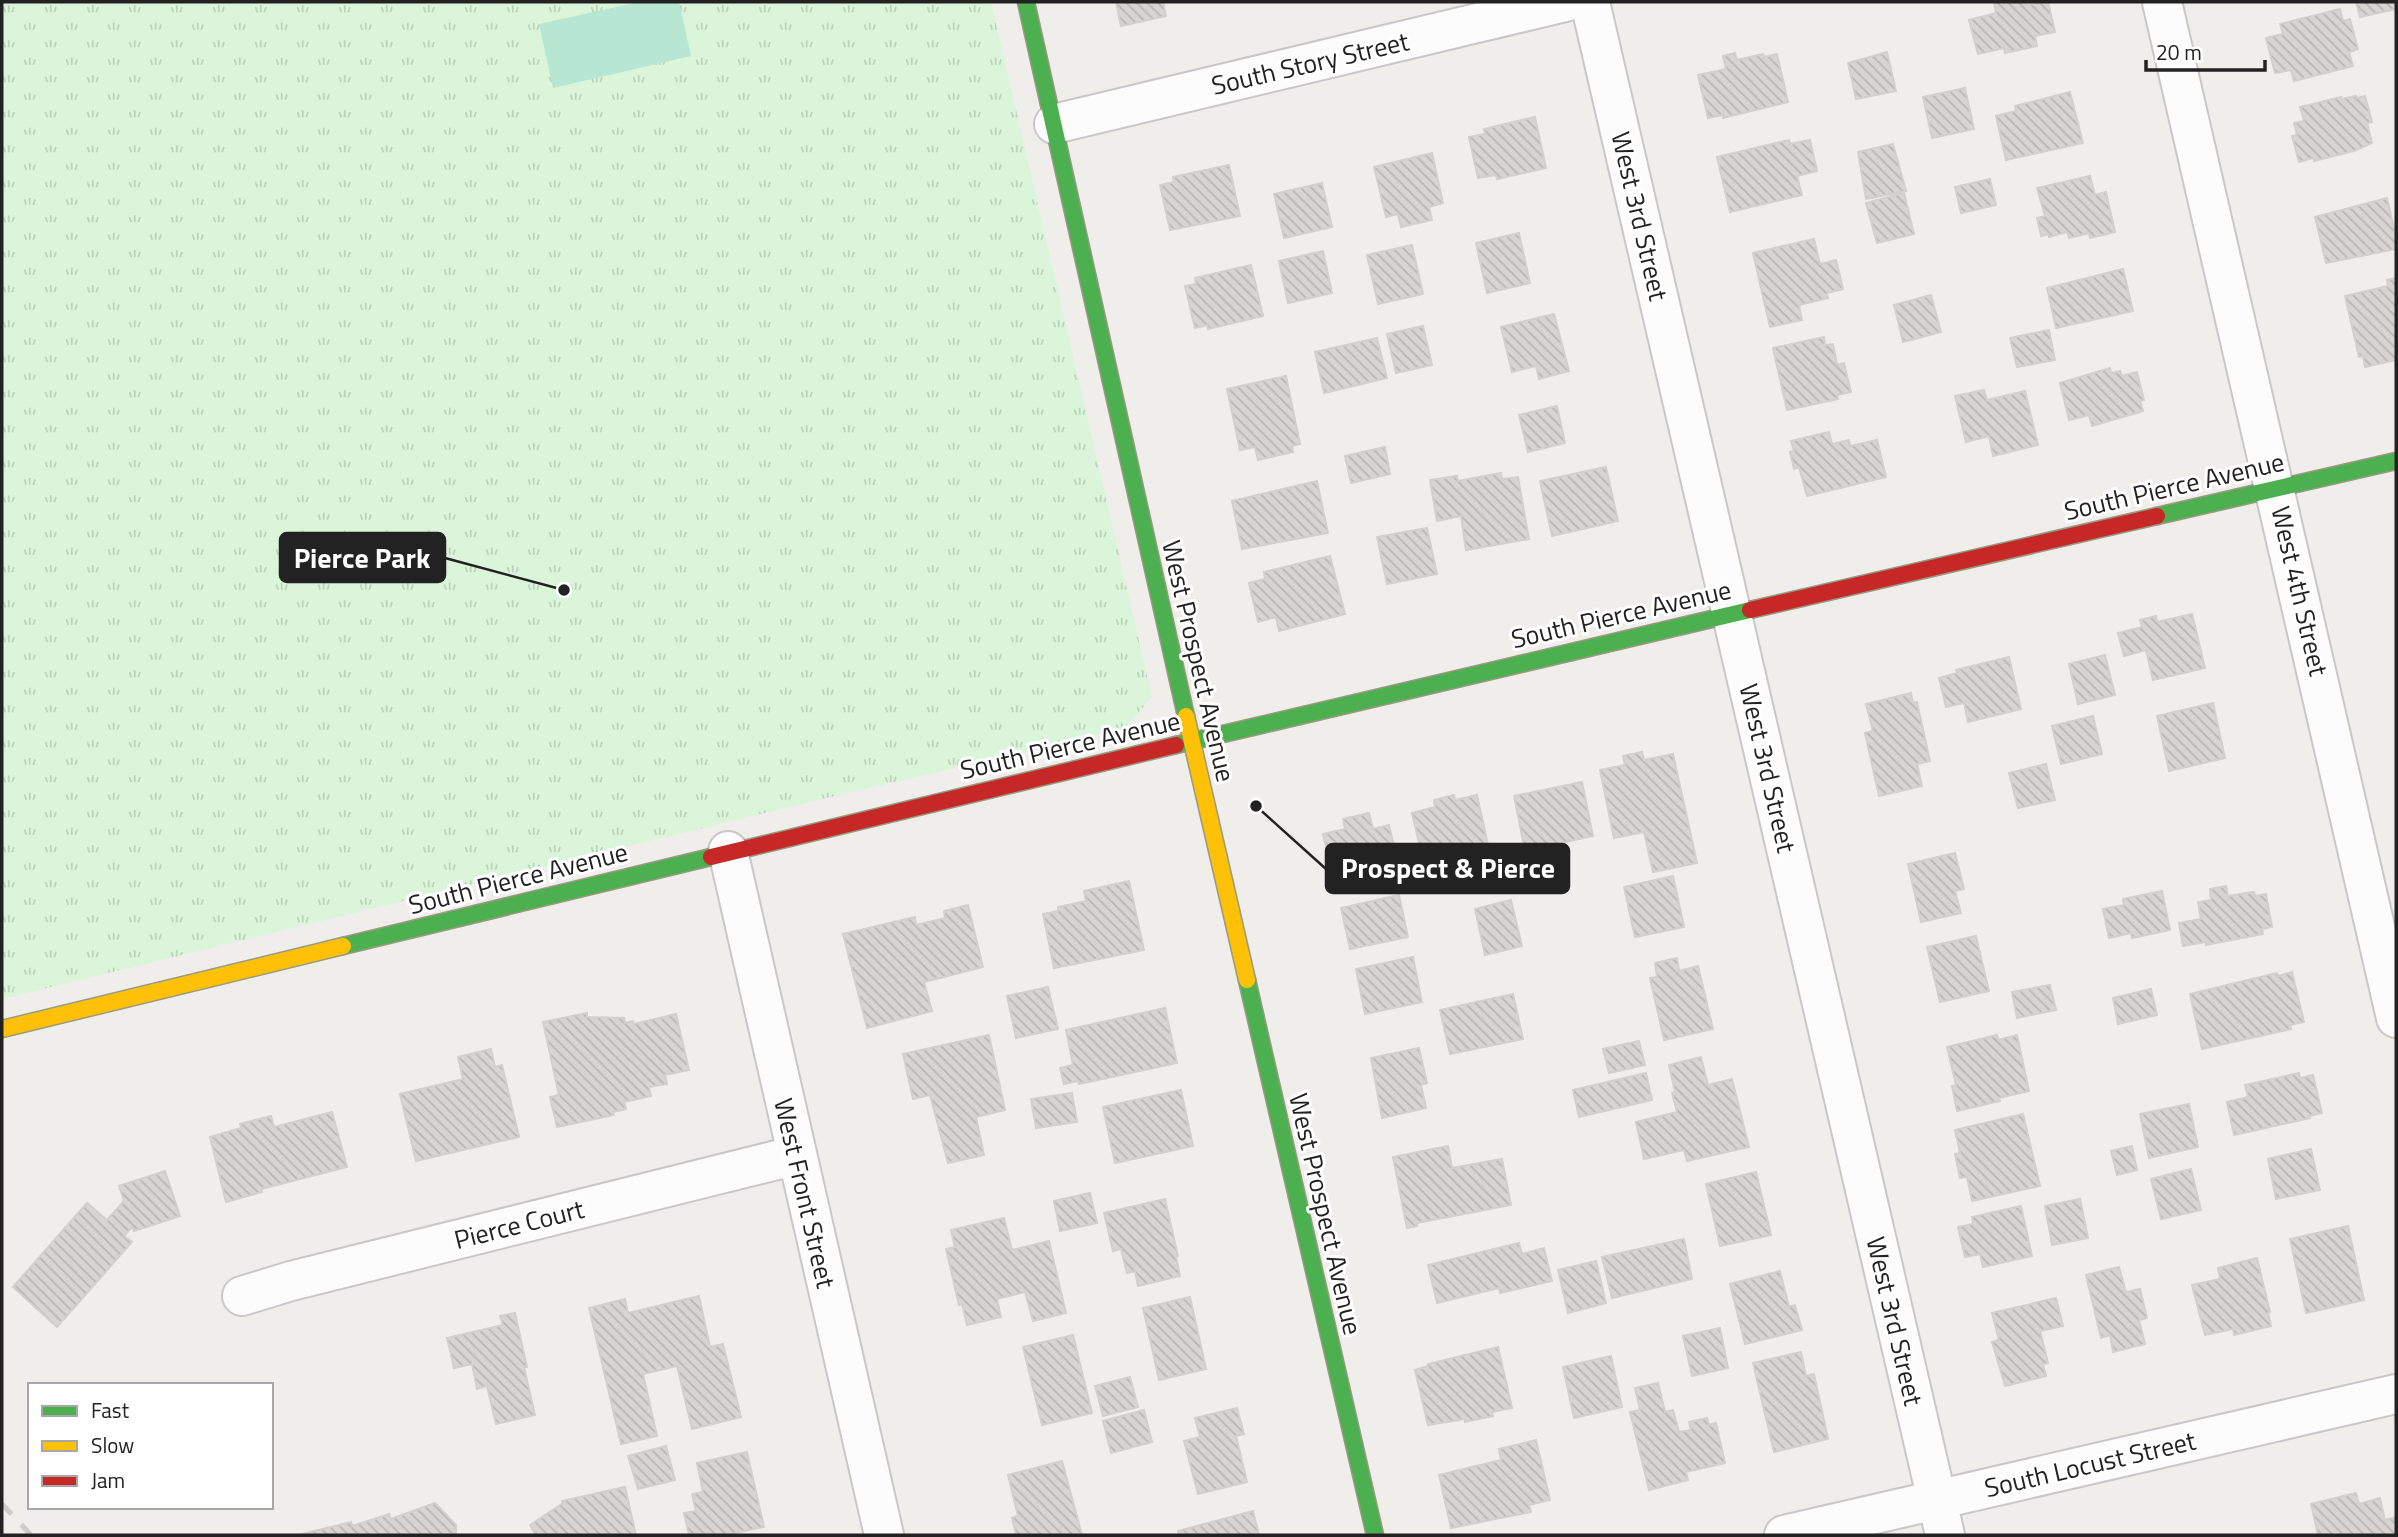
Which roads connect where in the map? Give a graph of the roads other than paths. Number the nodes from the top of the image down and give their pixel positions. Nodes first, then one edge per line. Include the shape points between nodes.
1 (1026, 2) edge
2 (1565, 2) edge
3 (1590, 2) edge
4 (2162, 2) edge
5 (1054, 124) junction
6 (2396, 461) edge
7 (2276, 488) junction
8 (1731, 613) junction
9 (1192, 742) junction
10 (728, 851) junction
11 (2396, 1018) edge
12 (2, 1029) edge
13 (797, 1155) junction
14 (242, 1296) dead end
15 (2396, 1394) edge
16 (1941, 1518) edge
17 (884, 1535) edge
18 (1375, 1535) edge
19 (1784, 1535) edge

1 - 5 street, West Prospect Avenue
2 - 5 street, South Story Street
3 - 8 street, West 3rd Street
4 - 7 street, West 4th Street
5 - 9 street, West Prospect Avenue
6 - 7 street, South Pierce Avenue
7 - 8 street, South Pierce Avenue
7 - 11 street, West 4th Street
8 - 9 street, South Pierce Avenue
8 - 16 street, West 3rd Street
9 - 10 street, South Pierce Avenue
9 - 18 street, West Prospect Avenue
10 - 12 street, South Pierce Avenue
10 - 13 street, West Front Street
13 - 14 street, Pierce Court
13 - 17 street, West Front Street
15 - 16 street, South Locust Street
16 - 19 street, South Locust Street

